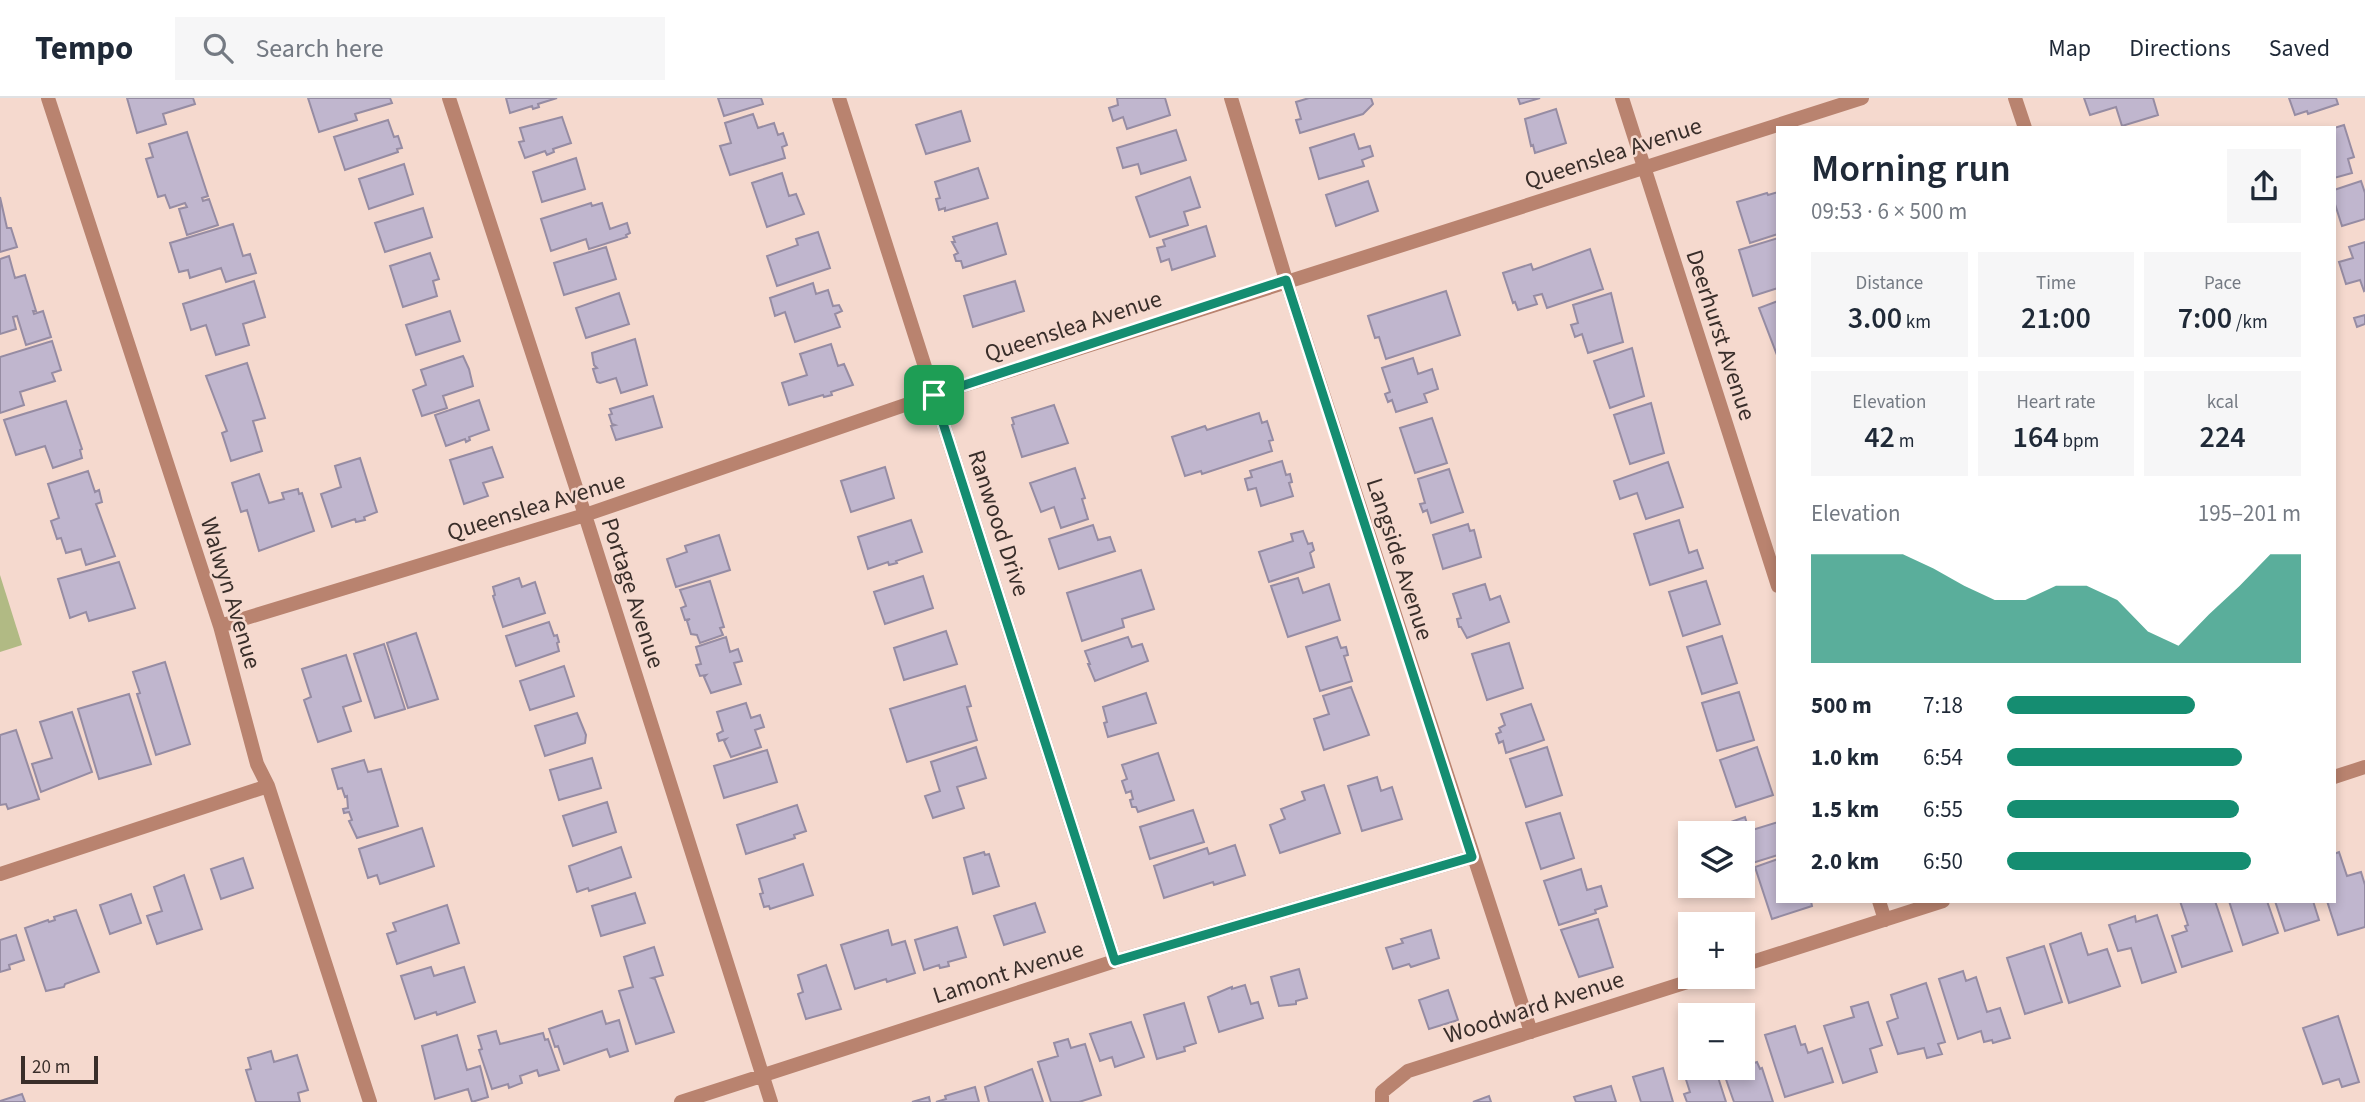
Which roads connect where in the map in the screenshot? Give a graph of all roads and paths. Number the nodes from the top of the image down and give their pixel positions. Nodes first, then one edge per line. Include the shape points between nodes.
1 (48, 98) edge
2 (449, 98) edge
3 (839, 98) edge
4 (1231, 98) edge
5 (1622, 98) edge
6 (1862, 98) edge
7 (2015, 98) edge
8 (2024, 126) edge
9 (1644, 168) junction
10 (1286, 280) junction
11 (934, 395) junction
12 (585, 515) junction
13 (1776, 580) edge
14 (220, 626) junction
15 (2365, 767) edge
16 (2336, 776) edge
17 (268, 786) junction
18 (1472, 857) junction
19 (0, 874) edge
20 (1880, 903) edge
21 (1937, 903) edge
22 (1885, 919) junction
23 (1115, 961) junction
24 (1755, 961) edge
25 (1678, 985) edge
26 (1531, 1032) junction
27 (763, 1077) junction
28 (1382, 1097) edge
29 (370, 1102) edge
30 (681, 1102) edge
31 (771, 1102) edge

1 - 14 street, Walwyn Avenue
2 - 12 street, Portage Avenue
3 - 11 street, Ranwood Drive
4 - 10 street, Langside Avenue
5 - 9 street, Deerhurst Avenue
6 - 9 street, Queenslea Avenue
7 - 8 street
9 - 10 street, Queenslea Avenue
9 - 13 street, Deerhurst Avenue
10 - 11 street, Queenslea Avenue
10 - 18 street, Langside Avenue
11 - 12 street, Queenslea Avenue
11 - 23 street, Ranwood Drive
12 - 14 street, Queenslea Avenue
12 - 27 street, Portage Avenue
14 - 17 street, Walwyn Avenue via 257,764
15 - 16 street
17 - 19 street
17 - 29 street, Walwyn Avenue
18 - 23 street, Lamont Avenue
18 - 26 street, Langside Avenue
20 - 22 street
21 - 22 street
22 - 24 street
23 - 27 street, Lamont Avenue
25 - 26 street, Woodward Avenue
26 - 28 street, Woodward Avenue via 1408,1071
27 - 30 street, Lamont Avenue
27 - 31 street, Portage Avenue

